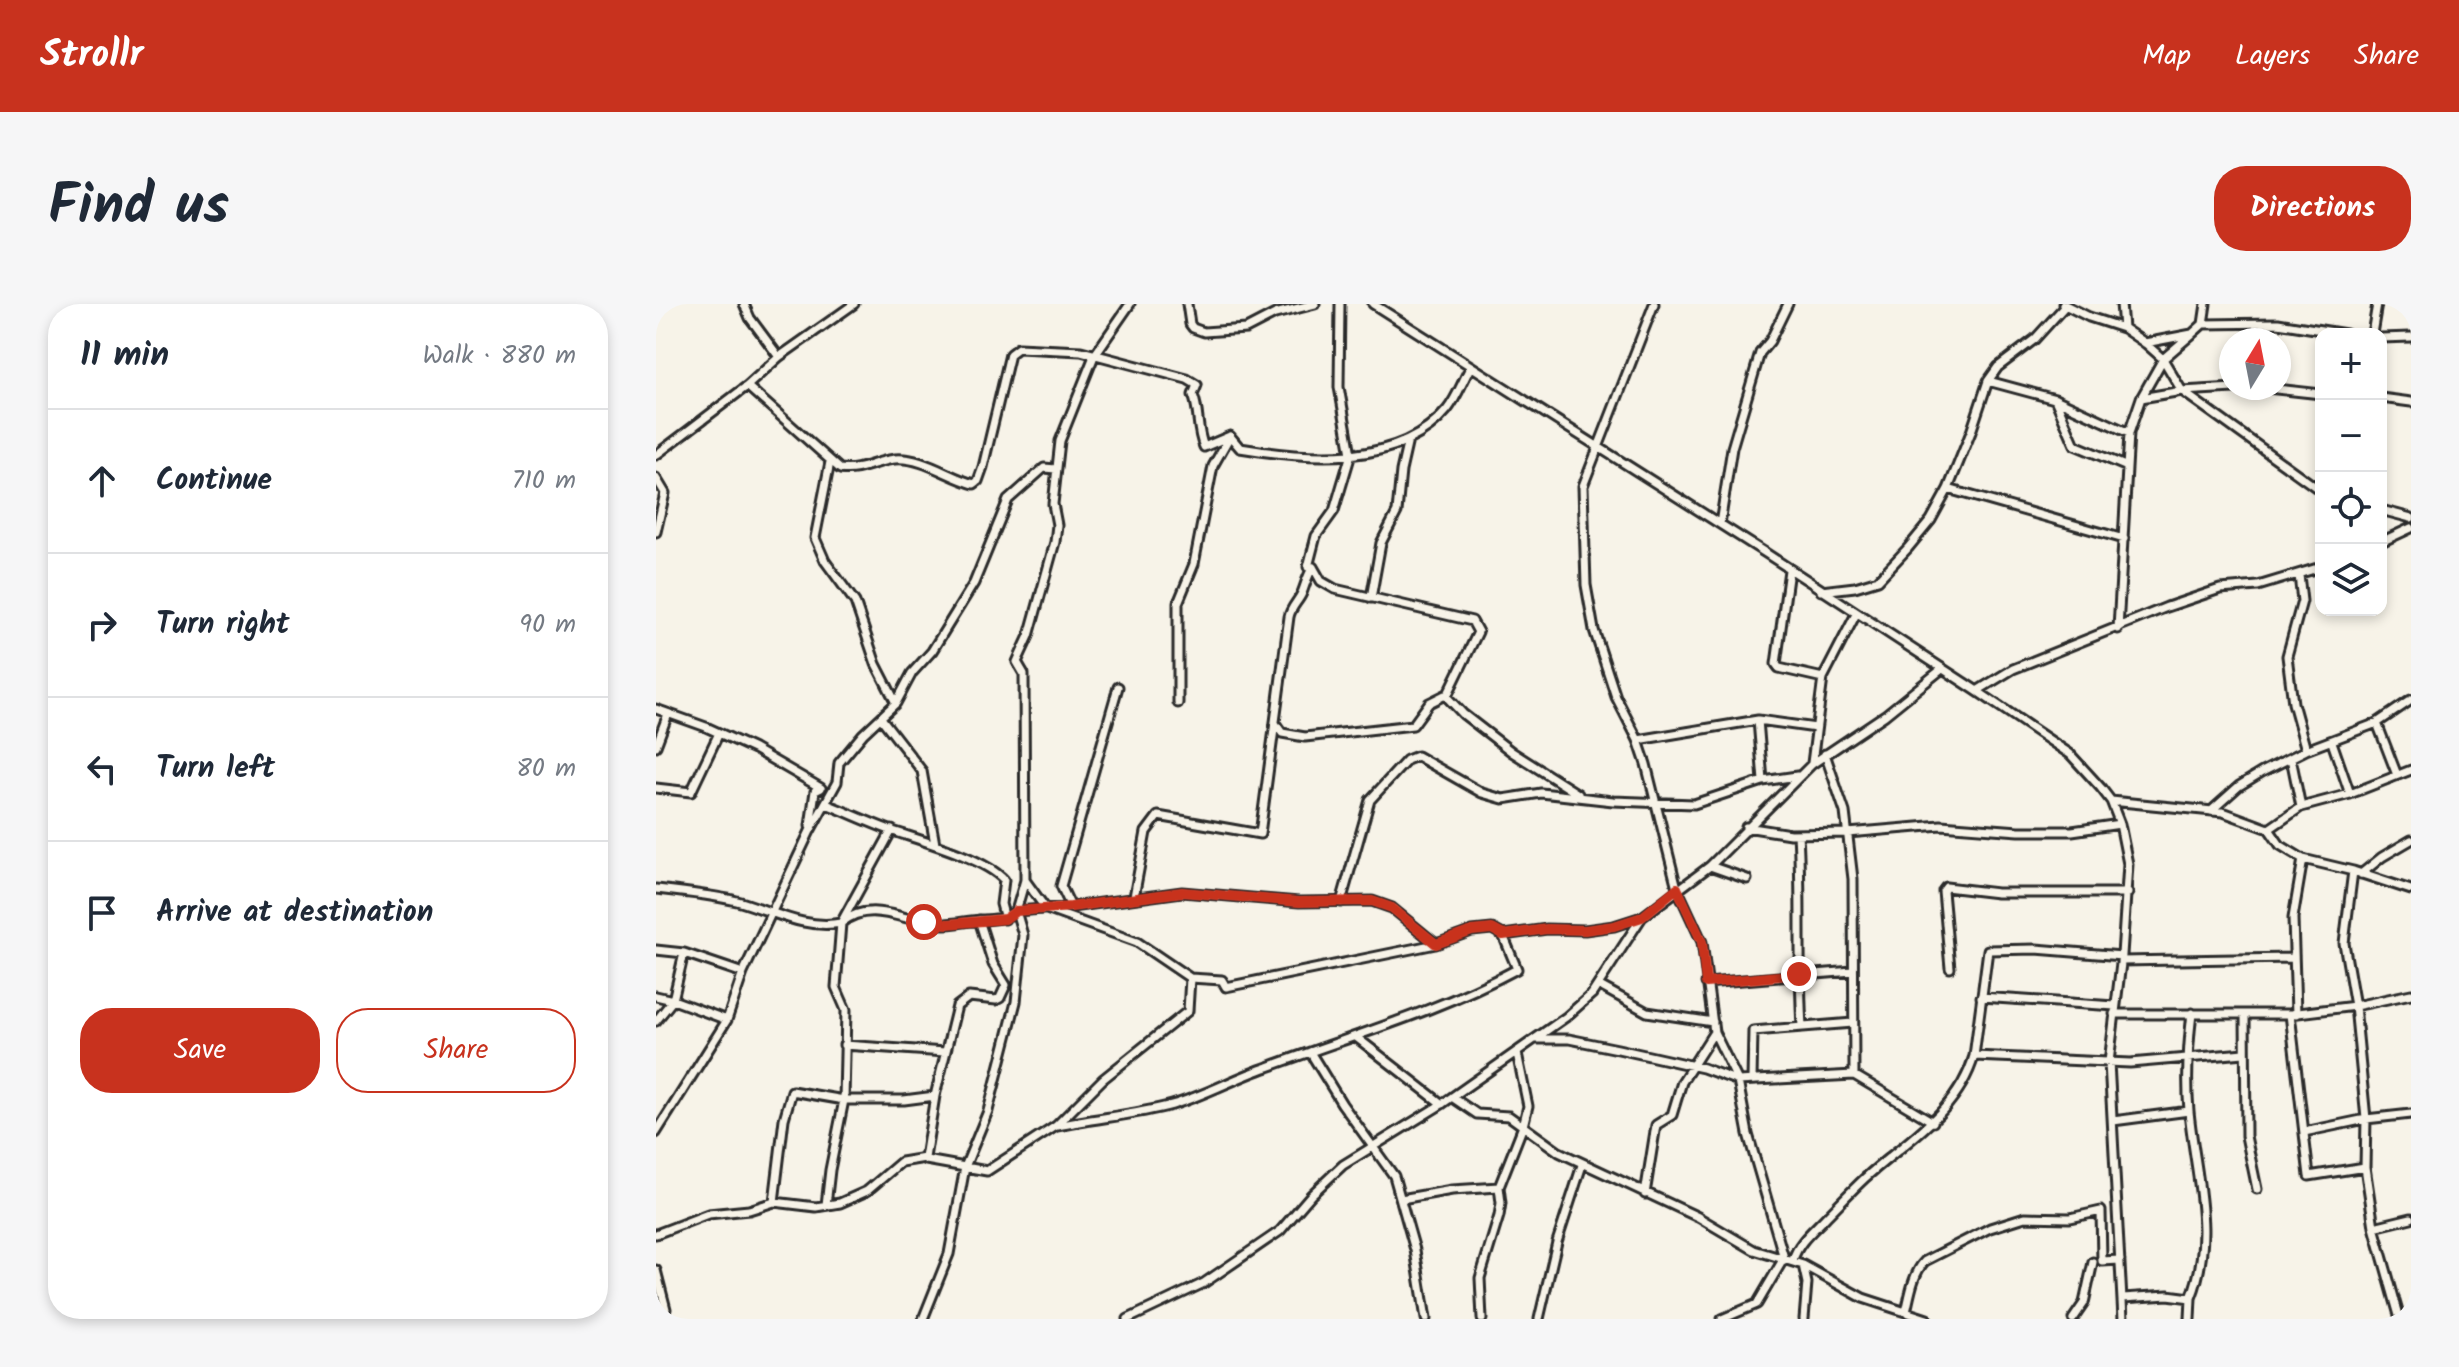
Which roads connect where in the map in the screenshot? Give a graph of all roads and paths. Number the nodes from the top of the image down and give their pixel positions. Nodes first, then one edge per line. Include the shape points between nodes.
1 (744, 304) edge
2 (854, 304) edge
3 (1130, 304) edge
4 (1187, 304) edge
5 (1315, 304) edge
6 (1340, 304) edge
7 (1373, 304) edge
8 (1654, 304) edge
9 (1788, 304) edge
10 (2121, 304) edge
11 (2206, 304) edge
12 (2377, 304) edge
13 (2064, 305) edge
14 (2203, 324) junction
15 (2123, 328) junction
16 (2373, 328) edge
17 (2315, 329) edge
18 (2192, 334) junction
19 (2411, 337) edge
20 (2387, 338) edge
21 (2145, 343) junction
22 (1094, 356) junction
23 (779, 357) junction
24 (2163, 359) junction
25 (1471, 366) junction
26 (1988, 381) junction
27 (747, 386) junction
28 (2219, 389) edge
29 (2182, 391) junction
30 (2291, 391) edge
31 (2315, 393) edge
32 (2141, 398) junction
33 (2055, 399) junction
34 (2387, 399) edge
35 (2411, 402) edge
36 (2129, 433) junction
37 (1230, 436) junction
38 (1408, 440) junction
39 (1597, 446) junction
40 (1351, 454) junction
41 (656, 455) edge
42 (830, 462) junction
43 (2125, 466) junction
44 (1056, 469) junction
45 (656, 478) edge
46 (2315, 487) edge
47 (1948, 489) junction
48 (2387, 512) edge
49 (2411, 518) edge
50 (1720, 524) junction
51 (2411, 528) edge
52 (656, 532) edge
53 (2124, 539) junction
54 (2387, 539) edge
55 (1313, 567) junction
56 (2315, 569) edge
57 (1789, 570) junction
58 (2299, 575) junction
59 (1821, 591) junction
60 (1371, 598) junction
61 (1856, 614) junction
62 (2118, 629) junction
63 (1942, 669) junction
64 (1823, 678) junction
65 (1118, 687) dead end
66 (1977, 691) junction
67 (1447, 696) junction
68 (2411, 700) edge
69 (896, 703) junction
70 (1178, 703) dead end
71 (656, 709) edge
72 (668, 714) junction
73 (881, 718) junction
74 (1758, 720) junction
75 (1275, 723) junction
76 (2377, 723) junction
77 (1816, 728) junction
78 (719, 733) junction
79 (1638, 740) junction
80 (2332, 742) junction
81 (656, 746) edge
82 (2306, 750) junction
83 (1825, 754) junction
84 (2291, 758) junction
85 (1812, 764) junction
86 (2411, 770) edge
87 (1800, 775) junction
88 (2397, 775) junction
89 (1763, 781) junction
90 (656, 788) edge
91 (2350, 794) junction
92 (1582, 797) junction
93 (2111, 801) junction
94 (1656, 802) junction
95 (826, 804) junction
96 (2301, 807) junction
97 (2211, 811) junction
98 (2120, 824) junction
99 (1746, 827) junction
100 (2269, 829) junction
101 (892, 830) junction
102 (810, 831) junction
103 (1848, 833) junction
104 (1798, 834) junction
105 (2411, 840) edge
106 (935, 844) junction
107 (2303, 859) junction
108 (1710, 866) junction
109 (2357, 872) junction
110 (1747, 879) dead end
111 (1025, 880) junction
112 (1677, 888) junction
113 (656, 889) edge
114 (2411, 890) edge
115 (2128, 893) junction
116 (1134, 897) junction
117 (1341, 902) junction
118 (1071, 907) junction
119 (1046, 909) junction
120 (1016, 911) junction
121 (772, 915) junction
122 (1642, 917) junction
123 (1005, 919) junction
124 (979, 920) junction
125 (841, 923) junction
126 (1503, 935) junction
127 (1436, 944) junction
128 (656, 950) edge
129 (684, 953) junction
130 (2293, 958) junction
131 (2122, 959) junction
132 (1950, 968) dead end
133 (1853, 971) junction
134 (743, 973) junction
135 (1799, 974) junction
136 (1190, 978) junction
137 (1706, 983) junction
138 (1598, 985) junction
139 (2411, 994) edge
140 (656, 996) edge
141 (1981, 997) junction
142 (673, 1000) junction
143 (2355, 1006) junction
144 (2114, 1010) junction
145 (2192, 1013) junction
146 (2245, 1014) junction
147 (2293, 1014) junction
148 (727, 1020) junction
149 (656, 1021) edge
150 (1713, 1022) junction
151 (1853, 1023) junction
152 (1802, 1027) junction
153 (1714, 1032) junction
154 (1356, 1037) junction
155 (1536, 1039) junction
156 (844, 1045) junction
157 (945, 1052) junction
158 (1310, 1052) junction
159 (1517, 1053) junction
160 (2244, 1053) junction
161 (1974, 1056) junction
162 (2187, 1057) junction
163 (2109, 1062) junction
164 (1693, 1067) junction
165 (1854, 1075) junction
166 (1752, 1080) junction
167 (1738, 1081) junction
168 (935, 1096) junction
169 (1452, 1097) junction
170 (844, 1100) junction
171 (1442, 1104) junction
172 (2189, 1111) junction
173 (2411, 1114) edge
174 (2366, 1119) junction
175 (2113, 1121) junction
176 (1933, 1122) junction
177 (1056, 1126) junction
178 (1523, 1126) junction
179 (2304, 1132) junction
180 (656, 1133) edge
181 (1372, 1145) junction
182 (925, 1158) junction
183 (1582, 1165) junction
184 (965, 1167) junction
185 (2365, 1167) junction
186 (1499, 1187) junction
187 (2257, 1189) dead end
188 (1645, 1194) junction
189 (1401, 1199) junction
190 (774, 1202) junction
191 (826, 1205) junction
192 (2411, 1218) edge
193 (2374, 1227) junction
194 (656, 1234) edge
195 (1788, 1259) junction
196 (2120, 1260) junction
197 (2093, 1262) dead end
198 (1803, 1265) junction
199 (656, 1270) edge
200 (2123, 1298) junction
201 (2191, 1298) junction
202 (1906, 1312) junction
203 (661, 1319) edge
204 (923, 1319) edge
205 (1128, 1319) edge
206 (1426, 1319) edge
207 (1482, 1319) edge
208 (1539, 1319) edge
209 (1722, 1319) edge
210 (1804, 1319) edge
211 (1927, 1319) edge
212 (2073, 1319) edge
213 (2123, 1319) edge
214 (2190, 1319) edge
215 (2400, 1319) edge

1 - 23 street
2 - 23 street
3 - 22 street
4 - 5 street via 1190,324 1204,332 1246,329 1275,314
6 - 40 street via 1339,387
7 - 25 street
8 - 39 street
9 - 50 street via 1760,353 1732,448
10 - 15 street
11 - 14 street
12 - 16 street
13 - 15 street
13 - 26 street
14 - 17 street via 2278,323
14 - 18 street
15 - 21 street
18 - 21 street
18 - 24 street
19 - 20 street
21 - 24 street
22 - 37 street via 1187,379 1197,385 1197,432 1204,447
22 - 42 street via 1018,348 1010,354 976,483 914,461 895,459 851,471
22 - 44 street via 1060,441
23 - 27 street
24 - 29 street
24 - 32 street
25 - 38 street via 1448,409
25 - 39 street
26 - 33 street
26 - 47 street
27 - 41 street
27 - 42 street
28 - 29 street
29 - 32 street
29 - 46 street
30 - 31 street
32 - 36 street
33 - 36 street
33 - 43 street via 2075,445
34 - 35 street
36 - 43 street
37 - 40 street via 1240,448 1269,453
37 - 70 street via 1213,466 1194,564 1178,603
38 - 40 street
38 - 60 street via 1397,512 1381,543
39 - 50 street
39 - 79 street via 1582,492 1586,585 1616,697
40 - 55 street via 1334,511 1311,549 1308,567
42 - 69 street via 815,538 855,602
43 - 53 street
44 - 69 street via 1044,468 1008,500 974,583
44 - 111 street via 1053,550 1017,662 1024,674
45 - 52 street via 665,493
47 - 53 street
47 - 59 street via 1931,520 1878,580
48 - 49 street
50 - 57 street
51 - 54 street
53 - 62 street
55 - 60 street via 1330,587
55 - 75 street via 1289,617
56 - 58 street
57 - 59 street
57 - 64 street via 1776,664
58 - 62 street via 2220,589
58 - 82 street via 2302,601 2287,656
59 - 61 street
60 - 67 street via 1475,624 1476,636
61 - 63 street
61 - 64 street
62 - 66 street via 2013,669
63 - 66 street
63 - 83 street
64 - 77 street
65 - 118 street via 1061,886
66 - 93 street via 2070,754
67 - 75 street via 1429,703 1413,725 1305,737 1282,733
67 - 92 street via 1512,752
68 - 76 street
69 - 73 street
71 - 72 street
72 - 78 street
72 - 81 street
73 - 95 street via 839,763
73 - 106 street via 922,771
74 - 77 street
74 - 79 street
74 - 89 street
75 - 116 street via 1260,834 1158,816 1146,832
76 - 80 street
76 - 88 street
77 - 85 street
78 - 90 street via 691,792
78 - 102 street via 821,788 815,791
79 - 94 street
80 - 82 street
80 - 91 street
82 - 84 street
83 - 85 street
83 - 103 street
84 - 96 street
84 - 97 street via 2239,786
85 - 87 street
86 - 88 street
87 - 89 street
87 - 99 street
88 - 91 street
89 - 94 street via 1702,803
91 - 96 street
92 - 94 street
92 - 117 street via 1541,793 1493,798 1417,756 1407,760 1370,800
93 - 97 street
93 - 98 street
94 - 112 street
95 - 101 street
95 - 102 street
96 - 100 street
97 - 100 street
98 - 103 street via 2072,831 1941,825
98 - 115 street
99 - 104 street
99 - 108 street
100 - 107 street via 2280,845
101 - 106 street
101 - 125 street
102 - 121 street
103 - 104 street
103 - 133 street
104 - 135 street
105 - 109 street
106 - 123 street via 1002,877
107 - 109 street
107 - 130 street via 2293,918
108 - 110 street
108 - 112 street
109 - 114 street
109 - 143 street via 2344,943
111 - 119 street
111 - 120 street
112 - 122 street
112 - 137 street via 1702,942
113 - 121 street via 739,902
115 - 131 street
115 - 132 street via 1997,893 1946,887
116 - 117 street via 1199,891 1259,900
116 - 118 street
117 - 127 street via 1382,903
118 - 119 street
119 - 120 street
119 - 136 street via 1137,942
120 - 123 street
120 - 184 street via 1023,935 1016,1002 988,1111
121 - 125 street via 823,925
121 - 134 street
122 - 126 street via 1585,930
122 - 138 street
123 - 124 street
124 - 125 street via 941,925 878,911 857,913
124 - 157 street via 1006,985 996,1000 963,999
125 - 156 street via 836,987 846,1010
126 - 127 street via 1492,929 1472,931
126 - 154 street via 1517,969
127 - 136 street via 1226,987 1222,980
128 - 129 street
129 - 134 street
129 - 142 street
130 - 131 street
130 - 147 street
131 - 141 street via 1990,949
131 - 144 street
133 - 135 street
133 - 151 street
134 - 148 street
135 - 137 street
135 - 152 street
136 - 177 street via 1188,1011 1103,1079
137 - 150 street
138 - 150 street via 1647,1012
138 - 155 street
139 - 143 street
140 - 142 street
141 - 144 street
141 - 161 street
142 - 148 street
142 - 149 street
143 - 147 street
143 - 174 street
144 - 145 street
144 - 163 street
145 - 146 street
145 - 162 street
146 - 147 street
146 - 160 street
147 - 179 street
148 - 180 street
150 - 153 street
151 - 152 street
151 - 165 street
152 - 166 street via 1753,1031
153 - 164 street
153 - 167 street
154 - 158 street
154 - 171 street
155 - 159 street
155 - 164 street via 1569,1039
156 - 157 street
156 - 170 street
157 - 168 street
158 - 177 street via 1206,1095
158 - 181 street
159 - 169 street
159 - 178 street via 1528,1106
160 - 162 street
160 - 187 street via 2246,1136
161 - 163 street
161 - 176 street via 1965,1084
162 - 163 street
162 - 172 street
163 - 175 street
164 - 167 street
164 - 188 street via 1679,1089 1672,1115 1656,1125
165 - 166 street
165 - 176 street
166 - 167 street
167 - 195 street via 1748,1134
168 - 170 street
168 - 182 street
169 - 171 street
169 - 178 street via 1477,1114 1509,1116
170 - 190 street via 790,1092
170 - 191 street
171 - 181 street
172 - 175 street
172 - 201 street via 2204,1234 2202,1265
173 - 174 street
174 - 179 street
174 - 185 street
175 - 196 street
176 - 195 street via 1865,1178
177 - 184 street via 987,1171
178 - 183 street
178 - 186 street
179 - 185 street via 2309,1176
181 - 189 street via 1394,1176
181 - 205 street via 1343,1165 1280,1231 1204,1283
182 - 184 street
182 - 191 street via 901,1162 867,1191
183 - 188 street
183 - 208 street
184 - 204 street via 949,1254
185 - 193 street
186 - 189 street
186 - 207 street via 1499,1216 1480,1278
188 - 195 street via 1754,1250
189 - 206 street
190 - 191 street
190 - 194 street via 708,1214
192 - 193 street
193 - 215 street
195 - 198 street
195 - 209 street via 1757,1304
196 - 200 street
196 - 202 street via 2102,1261 2101,1211 2070,1218 2025,1217 1990,1228 1923,1263
197 - 212 street via 2084,1303
198 - 202 street via 1851,1293
198 - 210 street
199 - 203 street via 666,1309
200 - 201 street
200 - 213 street
201 - 214 street
202 - 211 street

